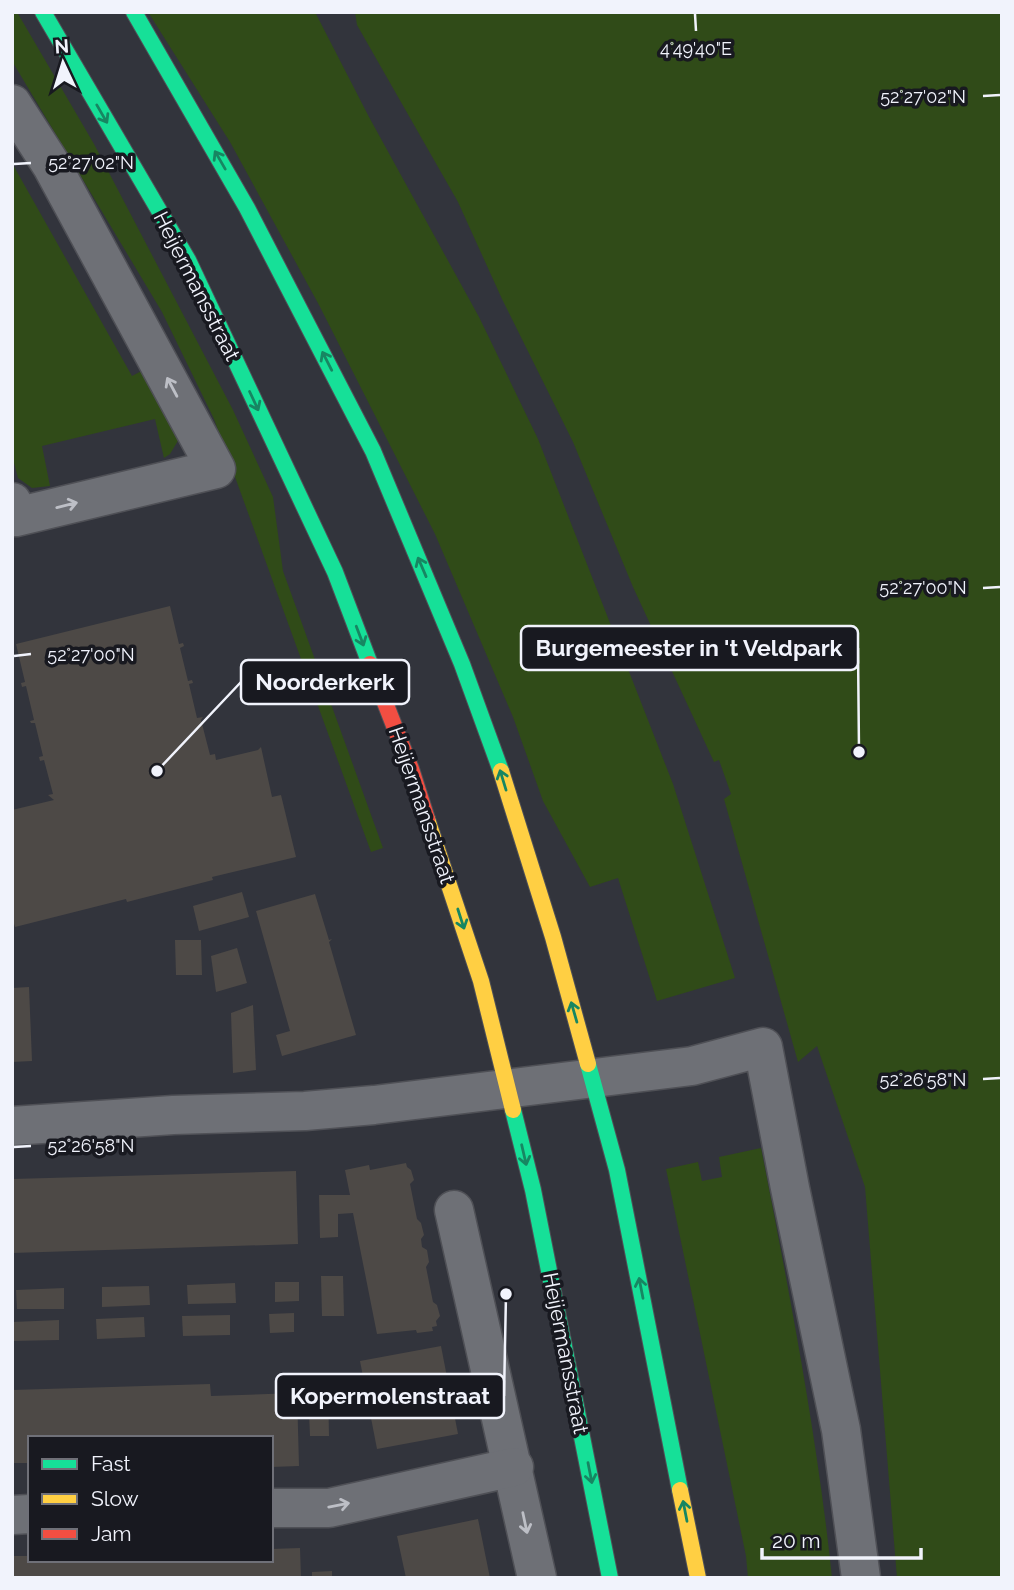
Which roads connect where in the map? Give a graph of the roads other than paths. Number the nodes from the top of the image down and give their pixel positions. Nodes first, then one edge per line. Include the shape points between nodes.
1 (43, 12) edge
2 (134, 12) edge
3 (12, 104) edge
4 (12, 502) edge
5 (592, 1078) junction
6 (508, 1088) junction
7 (12, 1126) edge
8 (454, 1210) dead end
9 (514, 1467) junction
10 (273, 1508) edge
11 (537, 1578) edge
12 (610, 1578) edge
13 (698, 1578) edge
14 (861, 1578) edge

1 -> 6 main road, Heijermansstraat via 188,260 335,572 411,769 481,981
5 -> 2 main road via 497,759 373,451 247,208
4 -> 3 street via 16,517 216,469 52,166
5 - 6 street
13 -> 5 main road via 626,1209
5 - 14 street via 692,1066 763,1046 841,1430
6 - 7 street via 305,1111
6 -> 12 main road, Heijermansstraat
8 - 9 street
10 -> 9 street via 329,1508
9 -> 11 street

